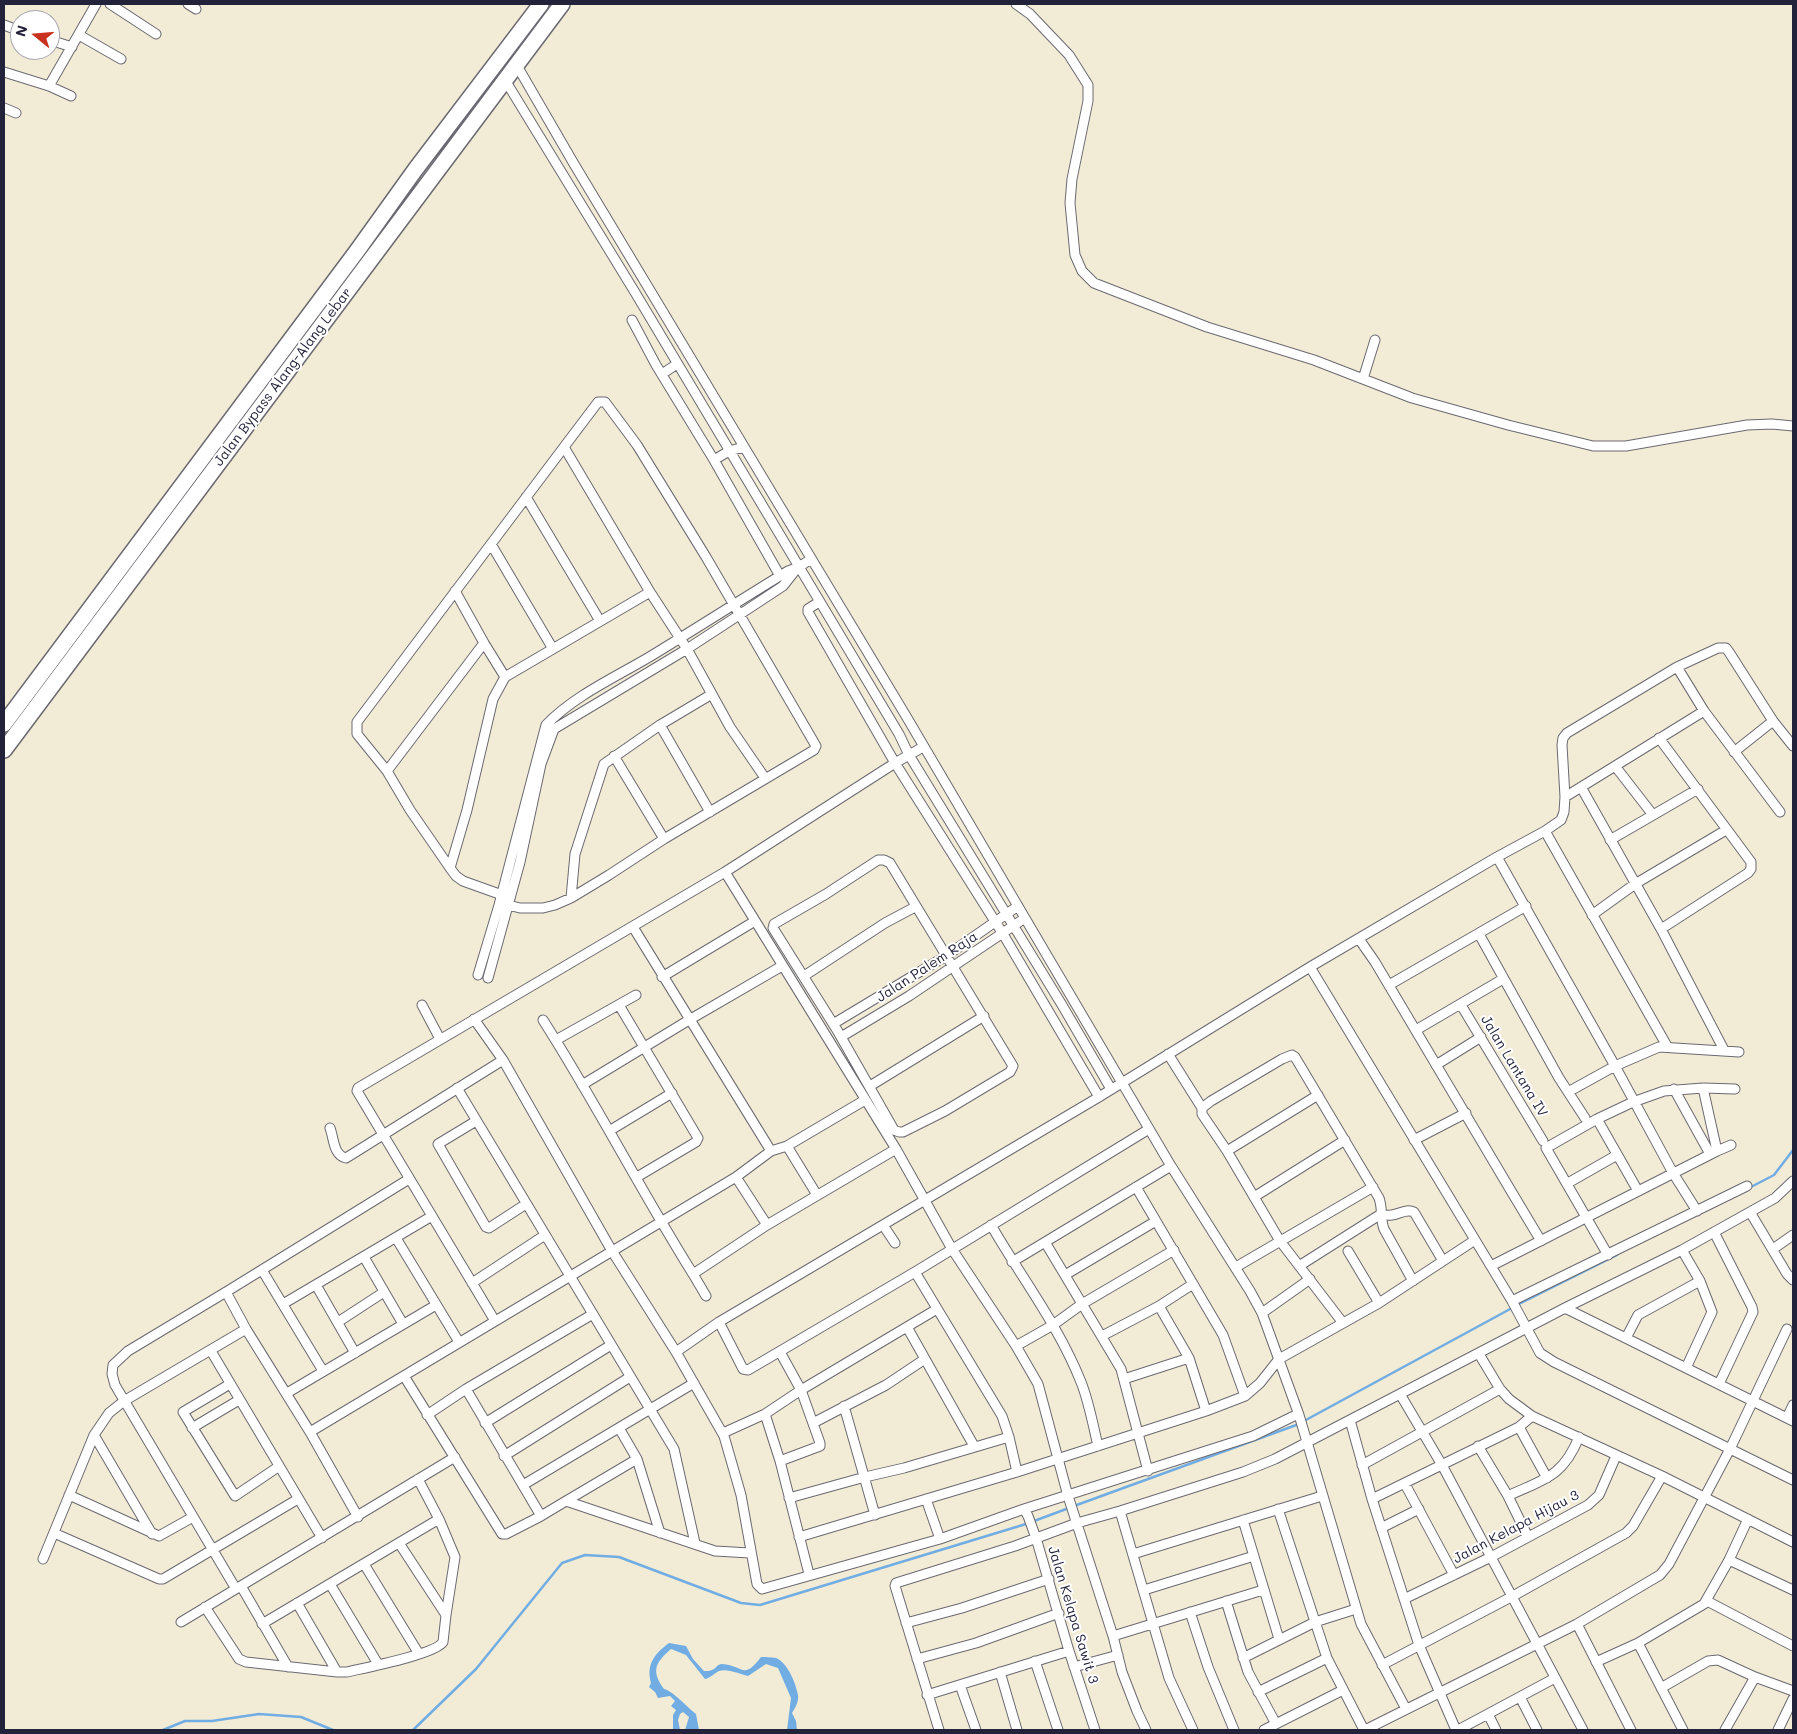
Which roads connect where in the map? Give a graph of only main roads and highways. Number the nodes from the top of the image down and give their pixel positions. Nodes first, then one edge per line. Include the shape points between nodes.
1 (541, 4) edge
2 (562, 4) edge
3 (116, 574) junction
4 (128, 584) junction
5 (4, 724) edge
6 (4, 750) edge

1 - 3 highway, Jalan Bypass Alang-Alang Lebar
2 - 4 highway, Jalan Bypass Alang-Alang Lebar
3 - 4 highway
3 - 5 highway, Jalan Bypass Alang-Alang Lebar
4 - 6 highway, Jalan Bypass Alang-Alang Lebar

